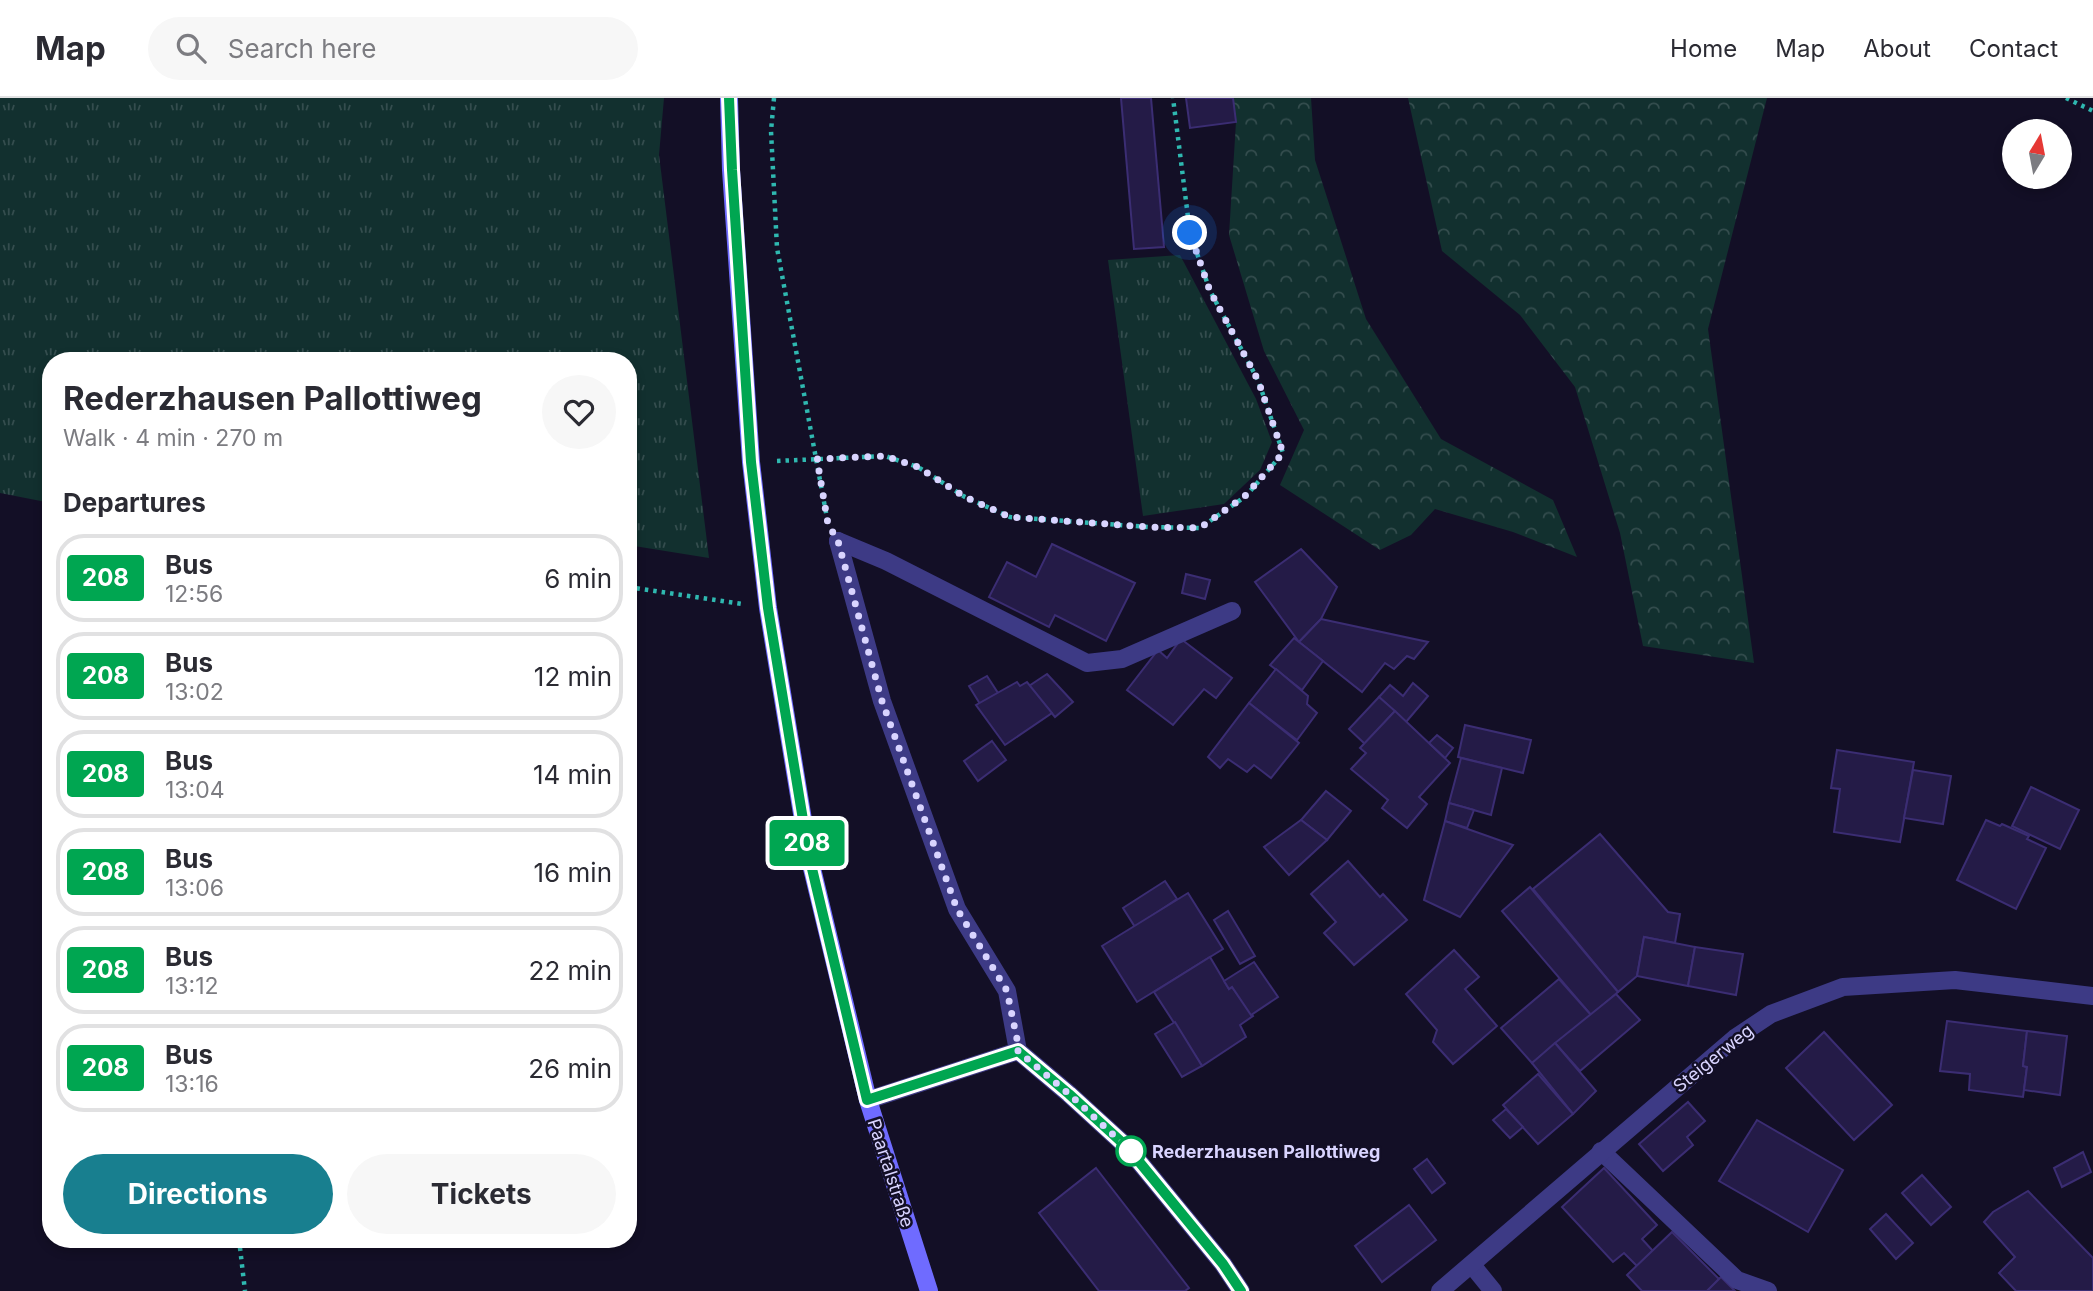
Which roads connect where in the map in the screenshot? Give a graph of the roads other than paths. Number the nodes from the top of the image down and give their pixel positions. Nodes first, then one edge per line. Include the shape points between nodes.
1 (729, 98) edge
2 (1232, 611) dead end
3 (2093, 996) edge
4 (1018, 1051) junction
5 (867, 1100) junction
6 (1601, 1151) junction
7 (1472, 1265) junction
8 (929, 1291) edge
9 (1241, 1291) edge
10 (1440, 1291) edge
11 (1493, 1291) edge
12 (1768, 1291) edge

1 - 5 main road, Paartalstraße via 751,462 768,608 809,856
2 - 4 street via 1122,659 1087,663 838,541 882,701 957,909 1007,991
3 - 6 street, Steigerweg via 1955,980 1843,987 1771,1014 1735,1038
4 - 5 street
4 - 9 street via 1127,1147
5 - 8 main road, Paartalstraße
6 - 7 street, Steigerweg
6 - 12 street via 1737,1280
7 - 10 street, Steigerweg
7 - 11 street

